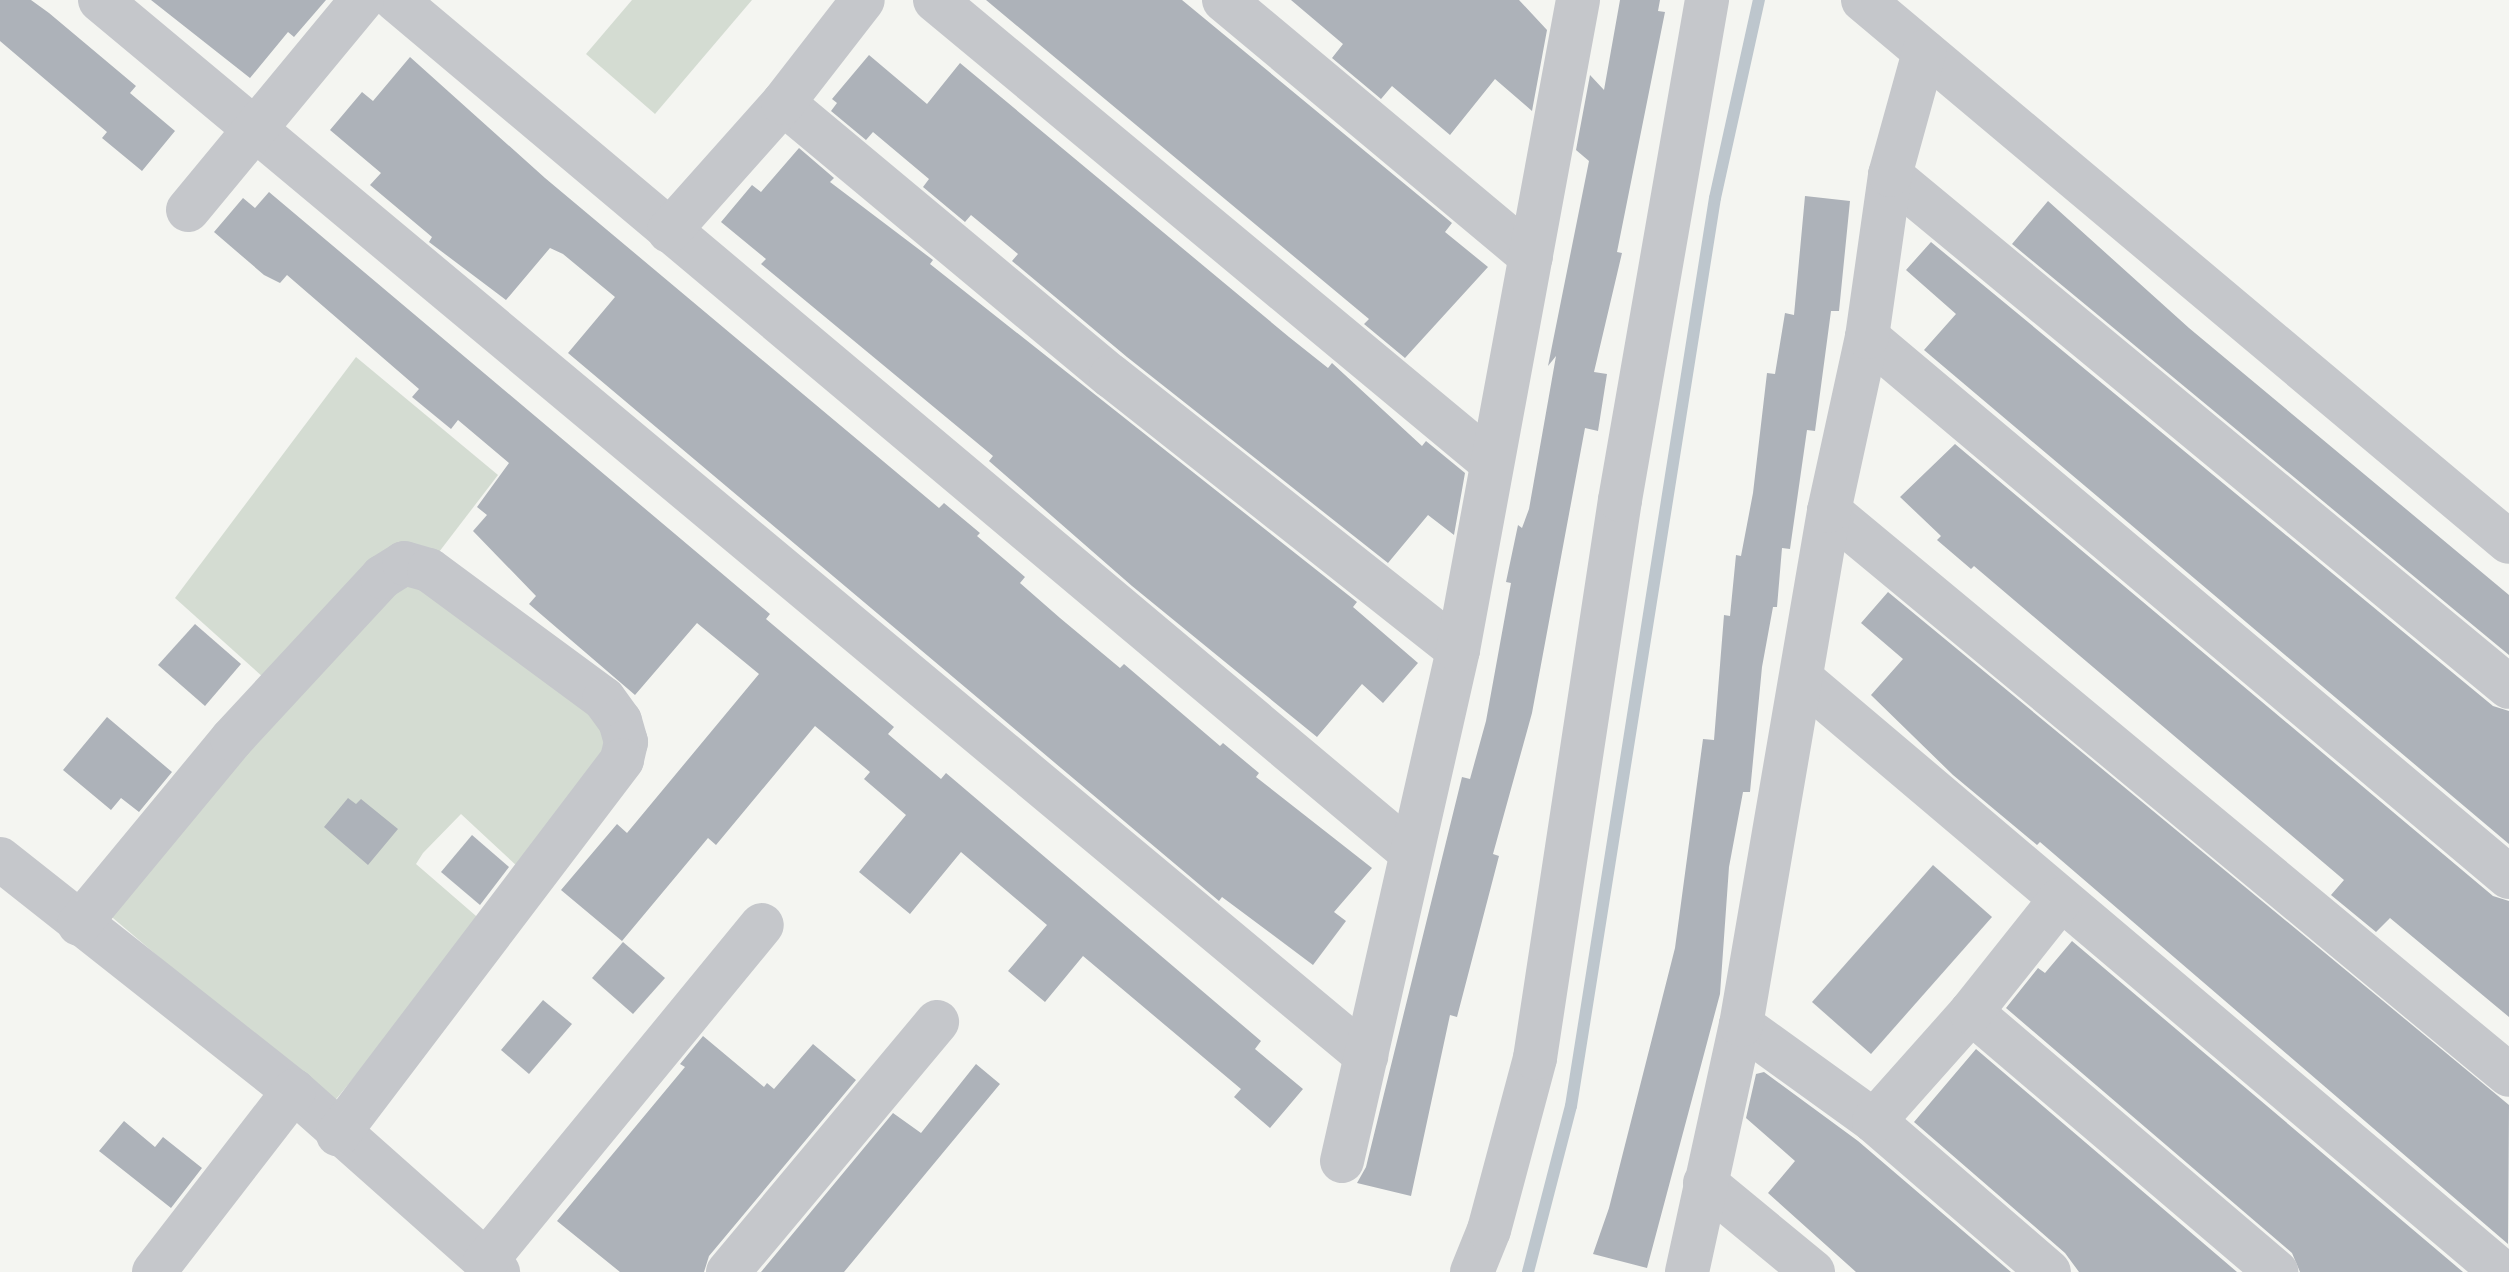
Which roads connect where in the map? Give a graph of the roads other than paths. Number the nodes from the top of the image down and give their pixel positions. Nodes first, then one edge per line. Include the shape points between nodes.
1 (100, 0) edge
2 (362, 0) edge
3 (396, 0) edge
4 (863, 0) edge
5 (935, 0) edge
6 (1224, 0) edge
7 (1707, 0) edge
8 (1863, 0) edge
9 (1567, 7) edge
10 (1924, 52) junction
11 (783, 103) junction
12 (255, 129) junction
13 (1890, 175) junction
14 (188, 210) dead end
15 (669, 231) junction
16 (1531, 257) junction
17 (1867, 337) junction
18 (1492, 463) junction
19 (1829, 511) junction
20 (2509, 542) edge
21 (1458, 650) junction
22 (1804, 681) junction
23 (2509, 687) edge
24 (1409, 851) junction
25 (0, 859) edge
26 (2509, 877) edge
27 (2061, 899) junction
28 (79, 924) junction
29 (762, 925) dead end
30 (1971, 1012) junction
31 (937, 1022) dead end
32 (1741, 1025) junction
33 (1366, 1056) junction
34 (2509, 1075) edge
35 (294, 1091) junction
36 (1874, 1121) junction
37 (338, 1134) junction
38 (1342, 1161) dead end
39 (1705, 1183) junction
40 (471, 1262) edge
41 (154, 1272) edge
42 (728, 1272) edge
43 (1472, 1272) edge
44 (1687, 1272) edge
45 (1813, 1272) edge
46 (2049, 1272) edge
47 (2276, 1272) edge
48 (2502, 1272) edge

1 - 12 street
2 - 12 street
3 - 15 street
4 - 11 street
5 - 18 street
6 - 16 street
7 - 43 street via 1620,500 1535,1058
8 - 10 street
9 - 16 street
10 - 13 street
10 - 20 street
11 - 15 street
11 - 21 street via 1111,376
12 - 14 street
12 - 33 street
13 - 17 street
13 - 23 street
15 - 24 street
16 - 18 street
17 - 19 street
17 - 26 street
18 - 21 street
19 - 22 street
19 - 34 street
21 - 24 street
22 - 27 street
22 - 32 street
24 - 33 street
25 - 28 street
27 - 30 street
27 - 48 street
28 - 35 street
28 - 37 street via 232,739 382,577 404,563 429,570 604,699 620,721 626,742 622,760
29 - 40 street
30 - 36 street
30 - 47 street
31 - 42 street
32 - 36 street
32 - 39 street
33 - 38 street
35 - 37 street
35 - 41 street
36 - 46 street
37 - 40 street
39 - 44 street
39 - 45 street

